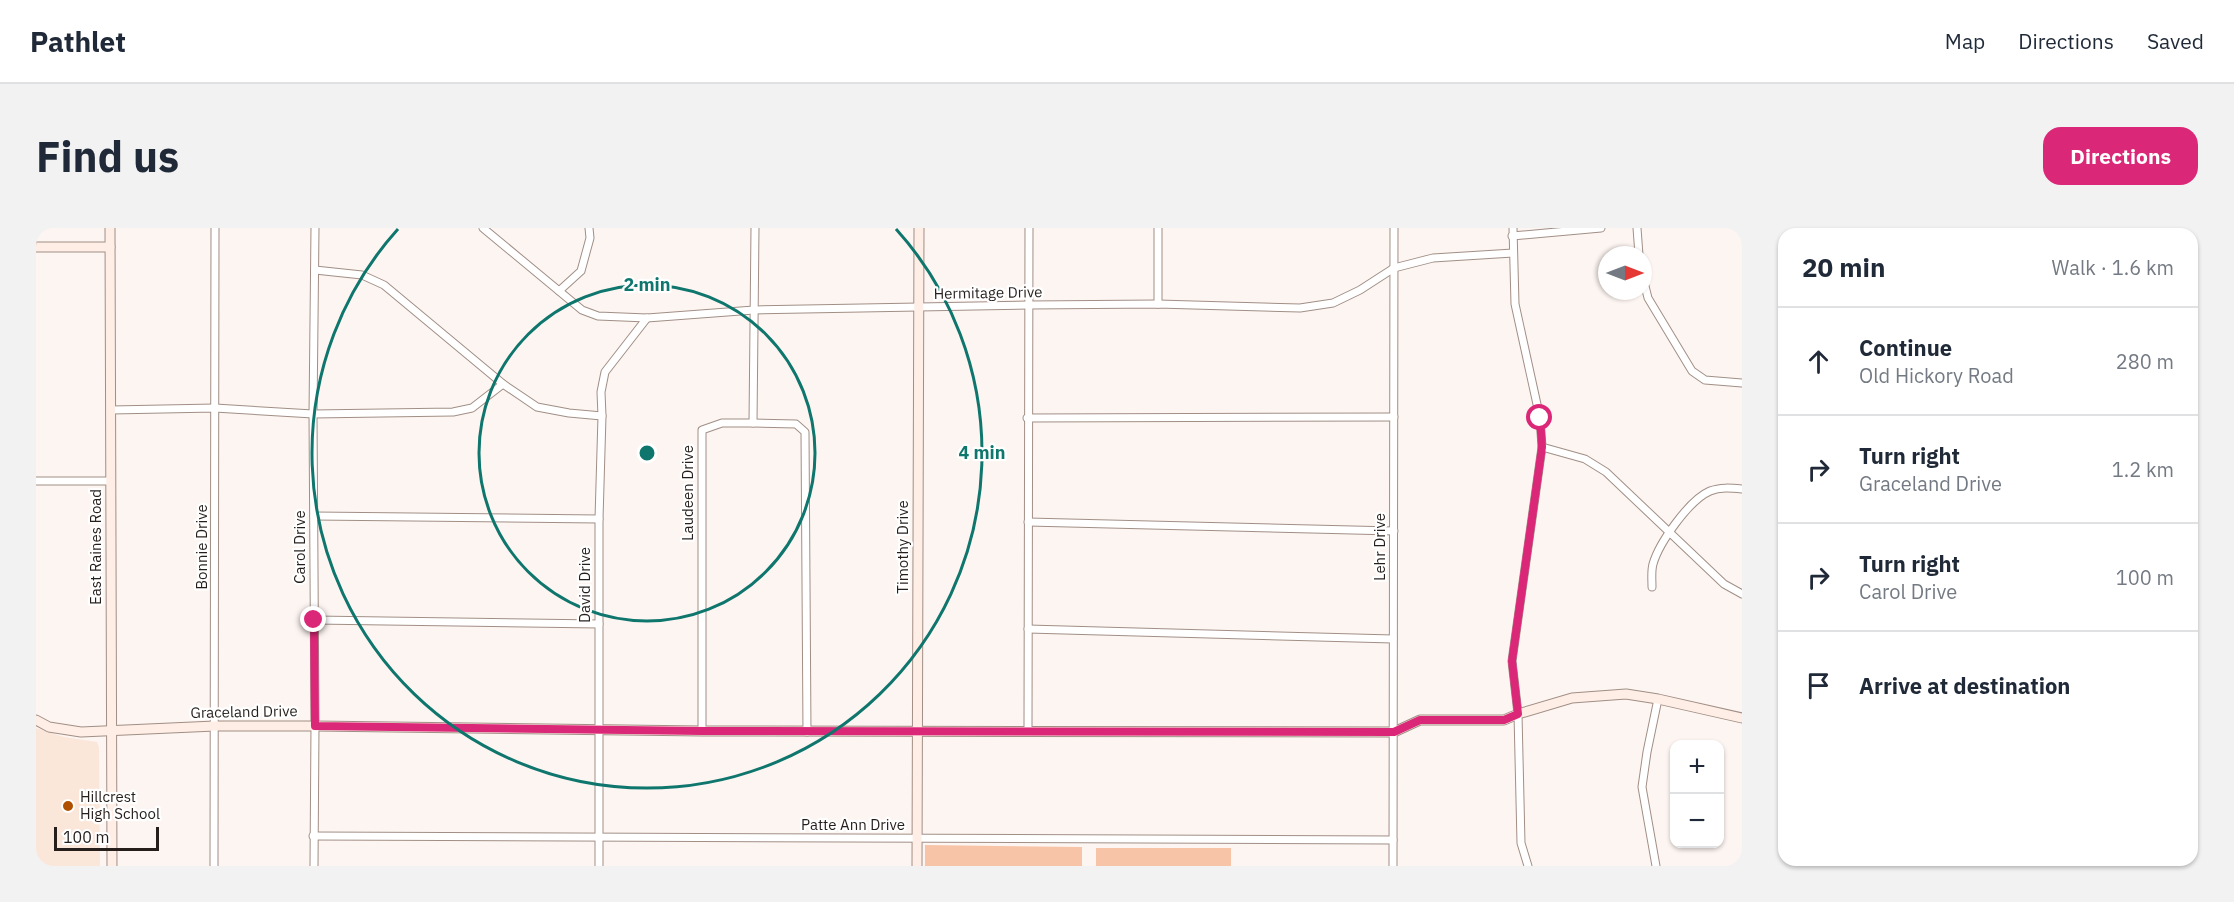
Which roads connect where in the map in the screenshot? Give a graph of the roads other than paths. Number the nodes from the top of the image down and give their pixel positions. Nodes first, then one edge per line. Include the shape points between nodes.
1 (110, 228) edge
2 (215, 228) edge
3 (315, 228) edge
4 (483, 228) edge
5 (590, 228) edge
6 (755, 228) edge
7 (919, 228) edge
8 (1029, 228) edge
9 (1158, 228) edge
10 (1394, 228) edge
11 (1601, 228) edge
12 (1637, 228) edge
13 (1512, 232) edge
14 (1638, 246) edge
15 (36, 247) edge
16 (110, 247) junction
17 (1514, 253) junction
18 (1394, 268) junction
19 (315, 270) junction
20 (559, 291) junction
21 (1649, 300) edge
22 (1158, 304) junction
23 (1029, 305) junction
24 (919, 308) junction
25 (754, 310) junction
26 (647, 318) junction
27 (1742, 383) edge
28 (503, 384) junction
29 (215, 408) junction
30 (111, 410) junction
31 (313, 414) junction
32 (602, 416) junction
33 (1394, 417) junction
34 (1027, 418) junction
35 (753, 423) junction
36 (1542, 447) junction
37 (36, 481) edge
38 (111, 481) junction
39 (1742, 489) edge
40 (314, 516) junction
41 (599, 519) junction
42 (1028, 522) junction
43 (1394, 531) junction
44 (1671, 531) junction
45 (1652, 587) dead end
46 (1742, 594) edge
47 (314, 620) junction
48 (599, 624) junction
49 (1028, 629) junction
50 (1393, 639) junction
51 (1658, 699) junction
52 (1518, 714) junction
53 (1742, 718) edge
54 (36, 720) edge
55 (215, 726) junction
56 (315, 726) junction
57 (112, 730) junction
58 (599, 730) junction
59 (702, 731) junction
60 (1028, 731) junction
61 (807, 732) junction
62 (917, 732) junction
63 (1394, 732) junction
64 (314, 836) junction
65 (599, 837) junction
66 (917, 839) junction
67 (1393, 840) junction
68 (112, 866) edge
69 (214, 866) edge
70 (314, 866) edge
71 (599, 866) edge
72 (917, 866) edge
73 (1393, 866) edge
74 (1528, 866) edge
75 (1656, 866) edge

1 - 16 street, East Raines Road
2 - 29 street, Bonnie Drive
3 - 19 street, Carol Drive
4 - 20 street, Hermitage Drive
5 - 20 street via 581,271
6 - 25 street
7 - 24 street, Timothy Drive
8 - 23 street
9 - 22 street
10 - 18 street, Lehr Drive
11 - 13 street
12 - 14 street
13 - 17 street
15 - 16 street
16 - 30 street, East Raines Road
17 - 18 street, Hermitage Drive via 1433,258
17 - 36 street via 1515,304 1540,418
18 - 22 street, Hermitage Drive via 1333,303 1300,308
18 - 33 street, Lehr Drive
19 - 28 street via 362,275 384,285
19 - 31 street, Carol Drive
20 - 26 street, Hermitage Drive via 582,310 598,316
21 - 27 street via 1692,371 1705,380
22 - 23 street, Hermitage Drive
23 - 24 street, Hermitage Drive
23 - 34 street
24 - 25 street, Hermitage Drive
24 - 62 street, Timothy Drive
25 - 26 street, Hermitage Drive
25 - 35 street
26 - 32 street, David Drive via 605,372
28 - 31 street via 471,408 453,412
28 - 32 street via 537,407
29 - 30 street
29 - 31 street
29 - 55 street, Bonnie Drive
30 - 38 street, East Raines Road
31 - 40 street, Carol Drive
32 - 41 street, David Drive
33 - 34 street
33 - 43 street, Lehr Drive
34 - 42 street
35 - 59 street, Laudeen Drive via 722,423 702,430
35 - 61 street via 796,424 805,432
36 - 44 street via 1586,459 1606,472
36 - 52 street via 1512,661
37 - 38 street
38 - 57 street, East Raines Road
39 - 44 street via 1710,491 1695,500
40 - 41 street
40 - 47 street, Carol Drive
41 - 48 street, David Drive
42 - 43 street
42 - 49 street
43 - 50 street, Lehr Drive
44 - 45 street via 1652,566
44 - 46 street via 1724,584
47 - 48 street
47 - 56 street, Carol Drive
48 - 58 street, David Drive
49 - 50 street
49 - 60 street
50 - 63 street, Lehr Drive
51 - 52 street, Graceland Drive via 1626,694 1572,698
51 - 53 street, Graceland Drive
51 - 75 street via 1642,787
52 - 63 street, Graceland Drive via 1504,720 1420,720
52 - 74 street via 1521,843
54 - 57 street, Graceland Drive via 50,727 81,732
55 - 56 street, Graceland Drive
55 - 57 street, Graceland Drive
55 - 69 street, Bonnie Drive
56 - 58 street, Graceland Drive
56 - 64 street, Carol Drive
57 - 68 street, East Raines Road
58 - 59 street, Graceland Drive
58 - 65 street, David Drive
59 - 61 street, Graceland Drive
60 - 62 street, Graceland Drive
60 - 63 street, Graceland Drive
61 - 62 street, Graceland Drive
62 - 66 street, Timothy Drive
63 - 67 street, Lehr Drive
64 - 65 street, Patte Ann Drive
64 - 70 street, Carol Drive
65 - 66 street, Patte Ann Drive
65 - 71 street, David Drive
66 - 67 street, Patte Ann Drive
66 - 72 street, Timothy Drive
67 - 73 street, Lehr Drive

